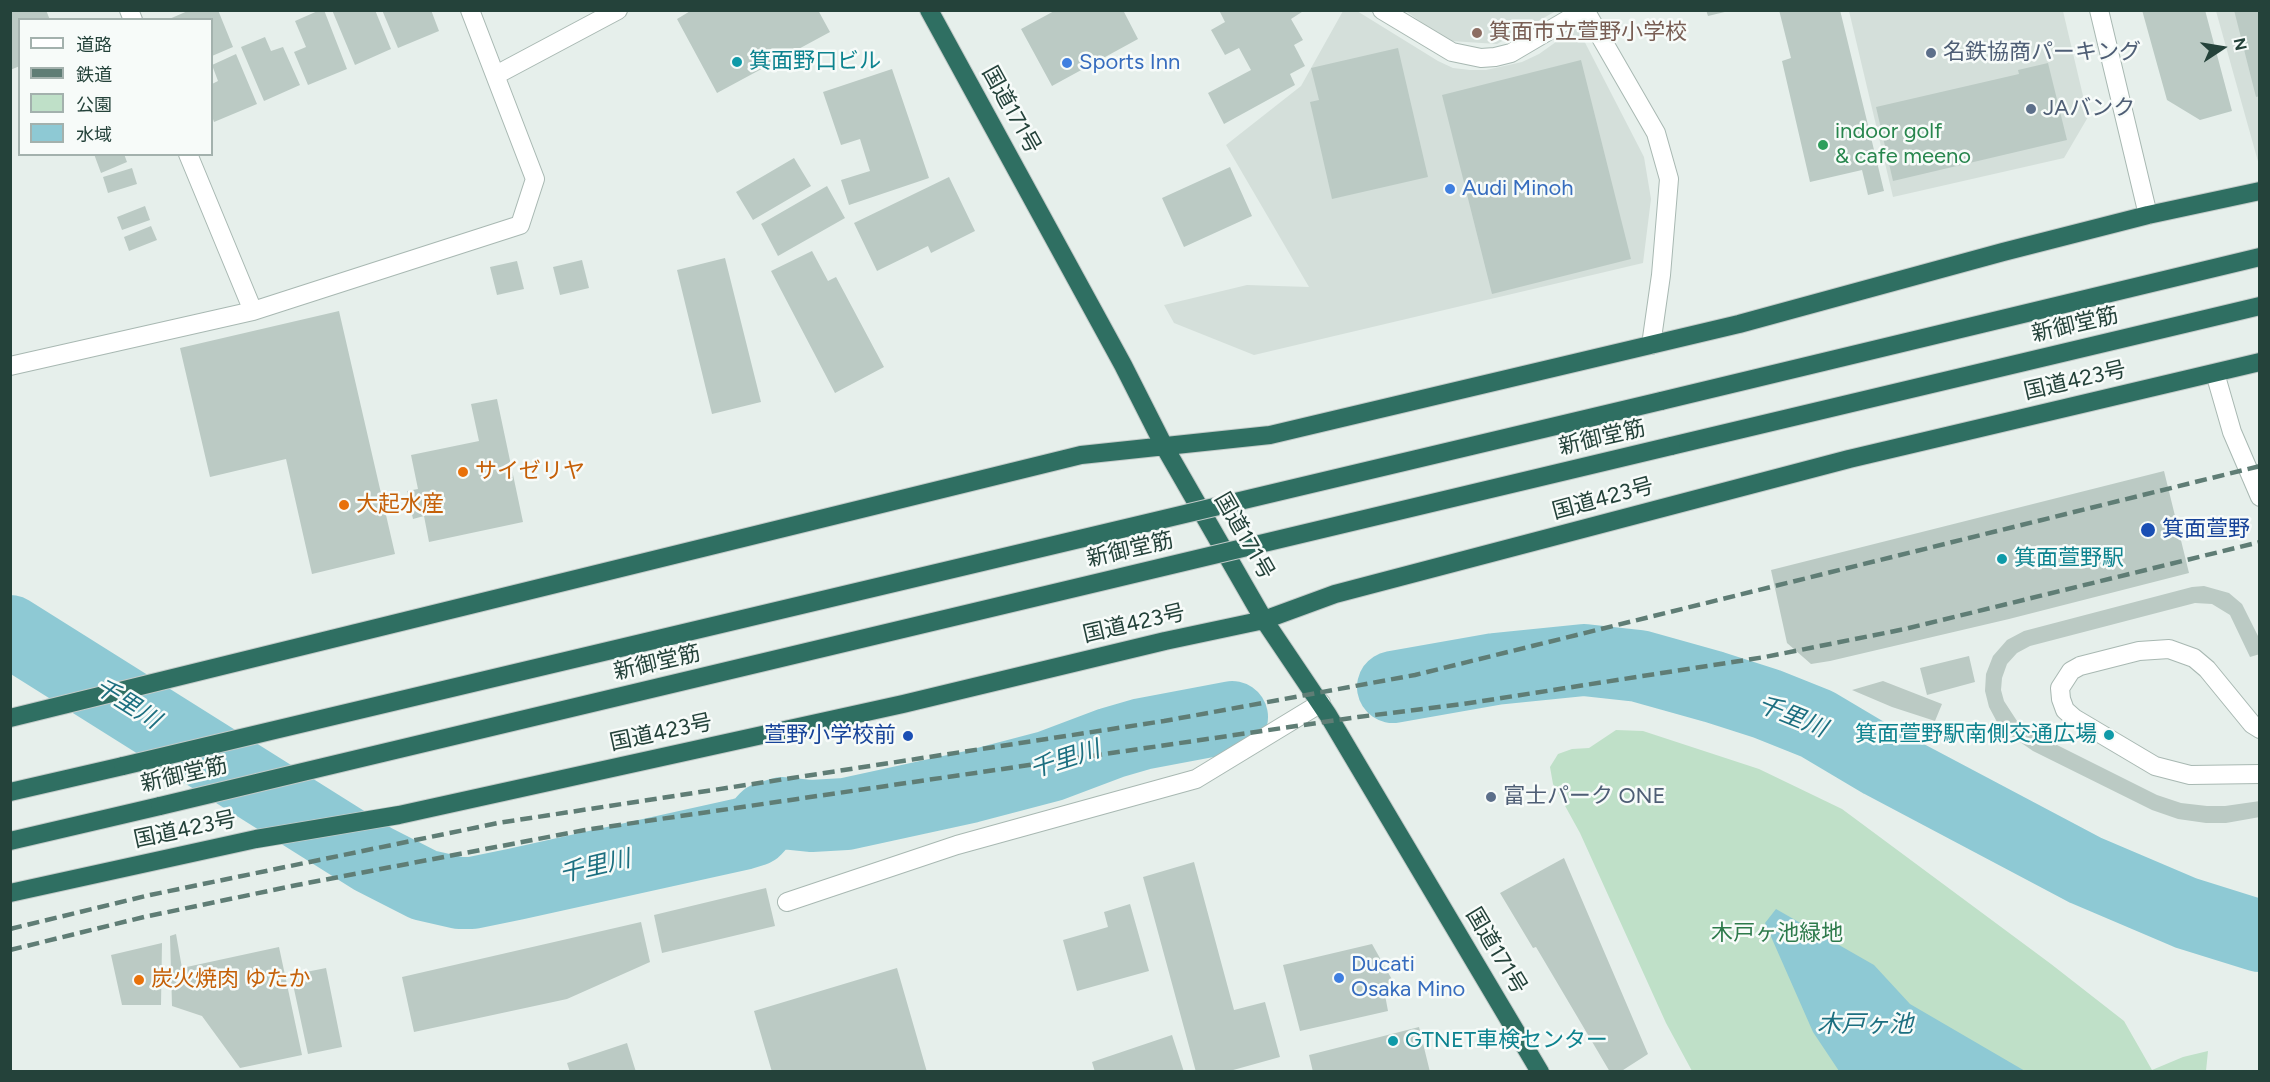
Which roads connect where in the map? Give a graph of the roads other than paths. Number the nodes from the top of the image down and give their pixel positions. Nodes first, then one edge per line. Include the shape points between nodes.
1 (470, 10) edge
2 (618, 10) edge
3 (930, 10) edge
4 (1382, 10) edge
5 (1584, 10) edge
6 (2099, 10) edge
7 (496, 75) junction
8 (190, 156) edge
9 (2259, 191) edge
10 (2148, 215) junction
11 (2259, 257) edge
12 (2259, 306) edge
13 (253, 311) junction
14 (1651, 345) junction
15 (2259, 362) edge
16 (10, 366) edge
17 (2215, 373) junction
18 (1164, 446) junction
19 (2259, 497) edge
20 (1264, 620) junction
21 (1321, 703) junction
22 (10, 718) edge
23 (2259, 729) edge
24 (2259, 774) edge
25 (10, 792) edge
26 (10, 841) edge
27 (10, 893) edge
28 (787, 902) dead end
29 (1540, 1071) edge

1 - 7 street
2 - 7 street
3 - 18 highway, 国道171号
4 - 5 street via 1452,52 1481,58 1511,53
5 - 14 street via 1656,133 1669,179
6 - 10 street
7 - 13 street via 535,178 520,225
8 - 13 street
9 - 10 highway
10 - 14 highway
11 - 25 highway, 新御堂筋, bridge
12 - 26 highway, 新御堂筋, bridge
13 - 16 street
14 - 18 highway via 1270,435
15 - 17 highway, 国道423号
17 - 19 street via 2232,432
17 - 20 highway, 国道423号 via 1837,462 1335,594
18 - 20 highway, 国道171号
18 - 22 highway via 1081,455
20 - 21 highway, 国道171号
20 - 27 highway, 国道423号 via 399,815 256,839
21 - 28 street via 1196,779 957,845
21 - 29 highway, 国道171号
23 - 24 street via 2207,669 2194,658 2169,649 2139,651 2080,666 2071,671 2060,688 2065,710 2074,718 2155,766 2190,775

